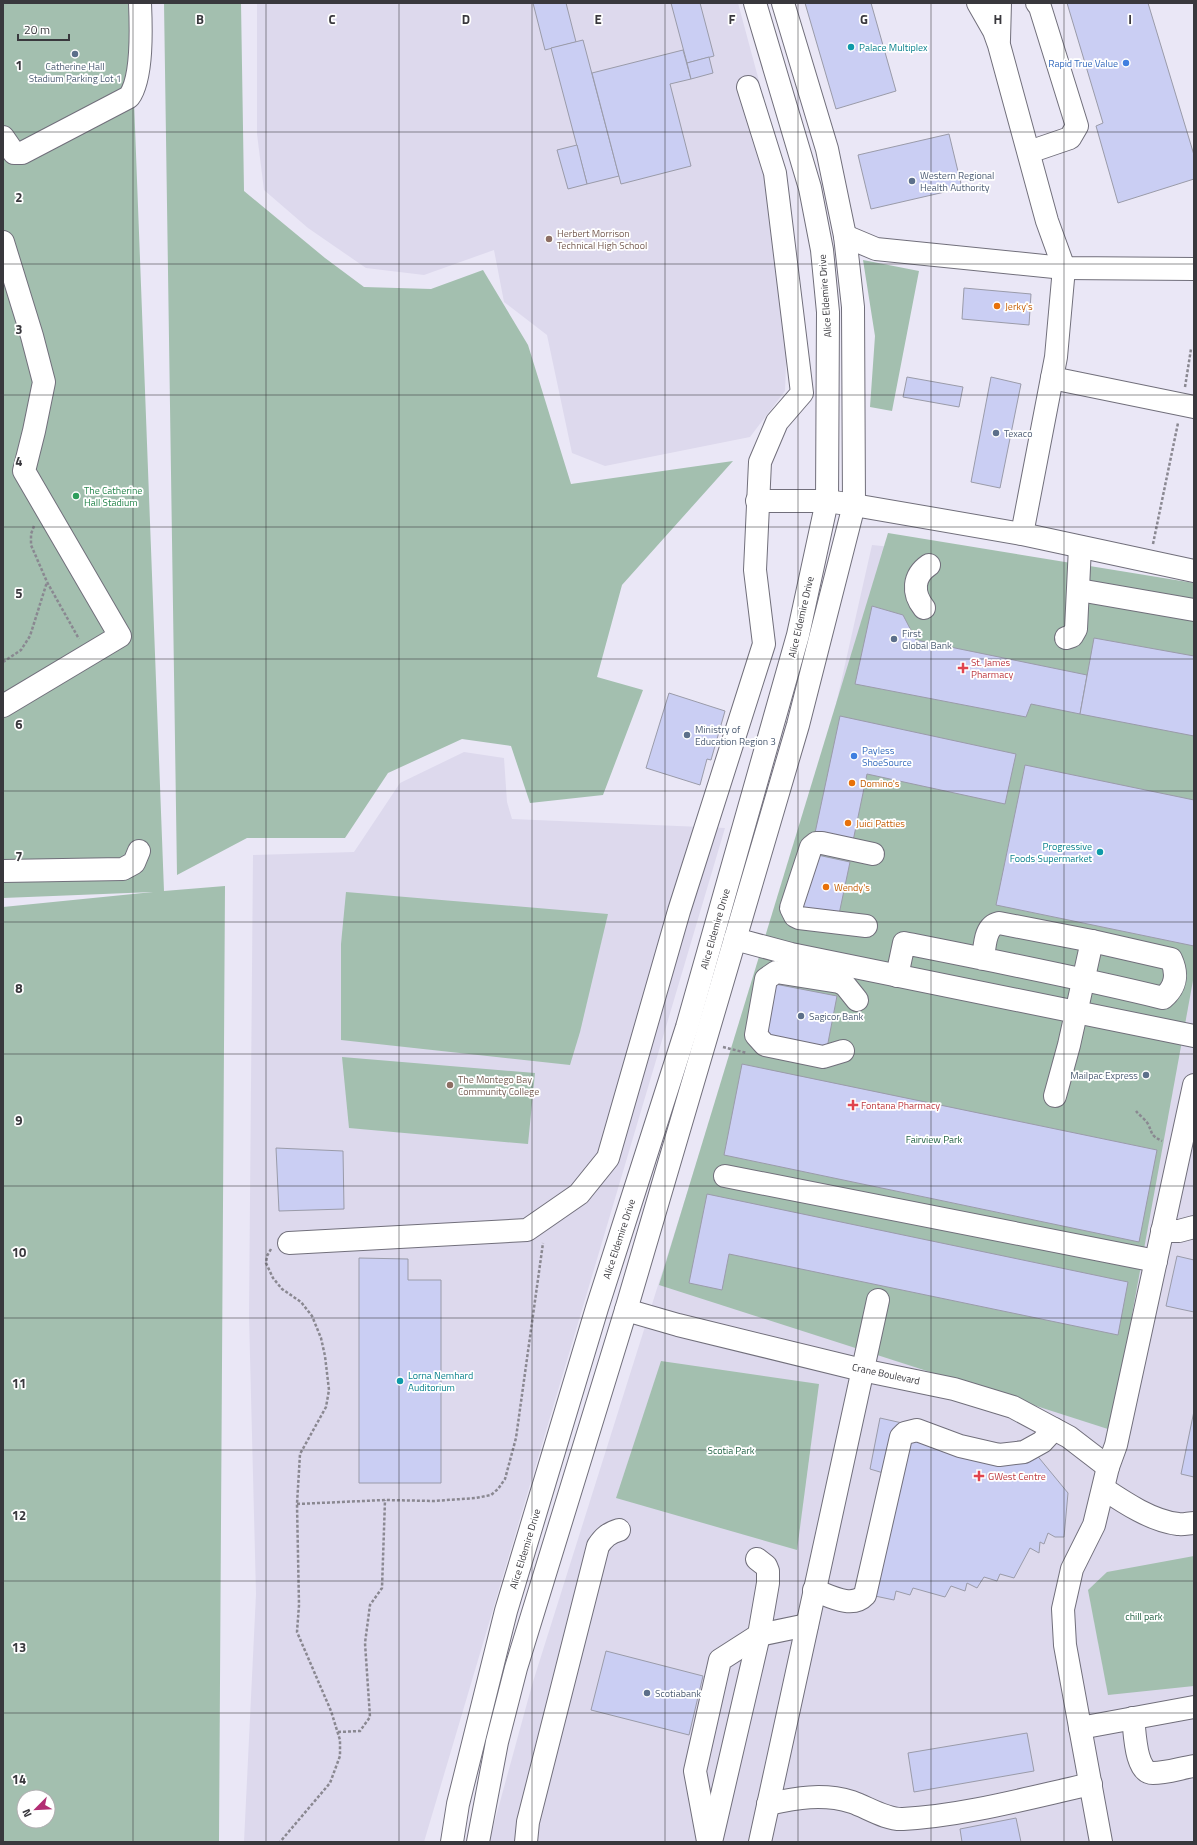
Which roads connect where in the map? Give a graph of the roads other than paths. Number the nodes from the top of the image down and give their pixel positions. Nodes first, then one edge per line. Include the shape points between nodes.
1 (140, 3) edge
2 (756, 3) edge
3 (783, 3) edge
4 (978, 3) edge
5 (1000, 3) edge
6 (1037, 3) edge
7 (999, 45) junction
8 (748, 87) dead end
9 (3, 137) edge
10 (1029, 152) junction
11 (846, 236) junction
12 (3, 242) edge
13 (1064, 268) junction
14 (1194, 269) edge
15 (1052, 378) junction
16 (1188, 406) edge
17 (757, 501) junction
18 (827, 501) junction
19 (854, 505) junction
20 (1022, 534) junction
21 (1080, 547) junction
22 (929, 565) dead end
23 (1194, 572) edge
24 (1079, 590) junction
25 (924, 608) dead end
26 (1194, 610) edge
27 (1066, 638) dead end
28 (3, 706) edge
29 (140, 851) dead end
30 (874, 854) dead end
31 (3, 871) edge
32 (866, 926) dead end
33 (735, 939) junction
34 (1092, 941) junction
35 (983, 959) junction
36 (897, 976) junction
37 (1083, 978) junction
38 (857, 1000) dead end
39 (1075, 1013) junction
40 (1194, 1036) edge
41 (843, 1051) dead end
42 (1194, 1085) edge
43 (1055, 1096) dead end
44 (725, 1176) dead end
45 (1194, 1227) edge
46 (1162, 1230) junction
47 (289, 1243) road end
48 (1156, 1261) junction
49 (878, 1300) dead end
50 (626, 1310) junction
51 (862, 1370) junction
52 (1054, 1429) junction
53 (1108, 1467) junction
54 (1104, 1490) junction
55 (1194, 1523) edge
56 (619, 1530) dead end
57 (757, 1560) dead end
58 (814, 1590) junction
59 (807, 1626) junction
60 (759, 1635) junction
61 (1194, 1707) edge
62 (1133, 1718) junction
63 (1080, 1728) junction
64 (1194, 1766) edge
65 (1091, 1784) junction
66 (768, 1804) junction
67 (452, 1842) edge
68 (478, 1842) edge
69 (526, 1842) edge
70 (710, 1842) edge
71 (760, 1842) edge
72 (1102, 1842) edge

1 - 9 main road via 141,29 137,78 129,97 22,153 14,153
2 - 18 main road, Alice Eldemire Drive via 810,188 822,250 828,312
3 - 11 main road via 827,149
4 - 7 main road
5 - 7 main road
6 - 10 main road via 1077,126 1070,138
7 - 10 main road
8 - 17 main road via 775,173 802,393 777,422 760,462
10 - 13 main road via 1047,221
11 - 13 main road via 876,249
11 - 19 main road via 852,307
12 - 28 main road via 44,382 24,471 120,636
13 - 14 main road
13 - 15 main road
15 - 16 main road
15 - 20 main road
17 - 18 main road
17 - 47 main road via 755,570 764,644 679,911 608,1158 579,1194 527,1230
18 - 19 main road
18 - 67 main road, Alice Eldemire Drive via 798,636 687,1027 597,1308 506,1611 458,1804
19 - 20 main road
19 - 33 main road via 798,725
20 - 21 main road
21 - 23 main road
21 - 24 main road
22 - 25 main road via 918,577 915,585
24 - 26 main road
24 - 27 main road via 1076,629 1072,636
29 - 31 main road via 134,863 123,869
30 - 32 main road via 822,843 811,846 791,908 799,918
33 - 36 main road via 791,954
33 - 50 main road
34 - 35 main road via 999,923 988,931
34 - 37 main road
34 - 37 main road via 1171,959 1176,976 1174,985 1163,998
35 - 36 main road via 904,943
35 - 37 main road
36 - 39 main road
37 - 39 main road
38 - 41 main road via 845,985 839,982 776,972 766,979 756,1035 765,1045 823,1057
39 - 40 main road
39 - 43 main road
42 - 46 main road
44 - 48 main road
45 - 46 main road via 1180,1231
46 - 48 main road
48 - 53 main road via 1116,1445
49 - 51 main road
50 - 51 main road, Crane Boulevard
50 - 68 main road via 516,1668 497,1742
51 - 52 main road, Crane Boulevard via 954,1389 991,1400 1012,1407
51 - 58 main road
52 - 53 main road, Crane Boulevard via 1069,1437
52 - 58 main road via 1042,1442 1024,1452 999,1455 960,1446 917,1430 905,1433 901,1437 865,1595 858,1601 849,1602
53 - 54 main road
54 - 55 main road via 1131,1507 1152,1516 1179,1525
54 - 63 main road via 1094,1525 1072,1569 1063,1609 1065,1645
56 - 69 main road via 603,1538 598,1546 528,1822
57 - 60 main road via 766,1566 769,1577
58 - 59 main road
59 - 60 main road
59 - 66 main road
60 - 70 main road
60 - 70 main road via 720,1660 695,1771
61 - 62 main road
62 - 63 main road
62 - 64 main road via 1139,1762 1145,1770 1154,1773
63 - 65 main road
65 - 66 main road via 1004,1803 901,1820 830,1797 814,1796
65 - 72 main road
66 - 71 main road

